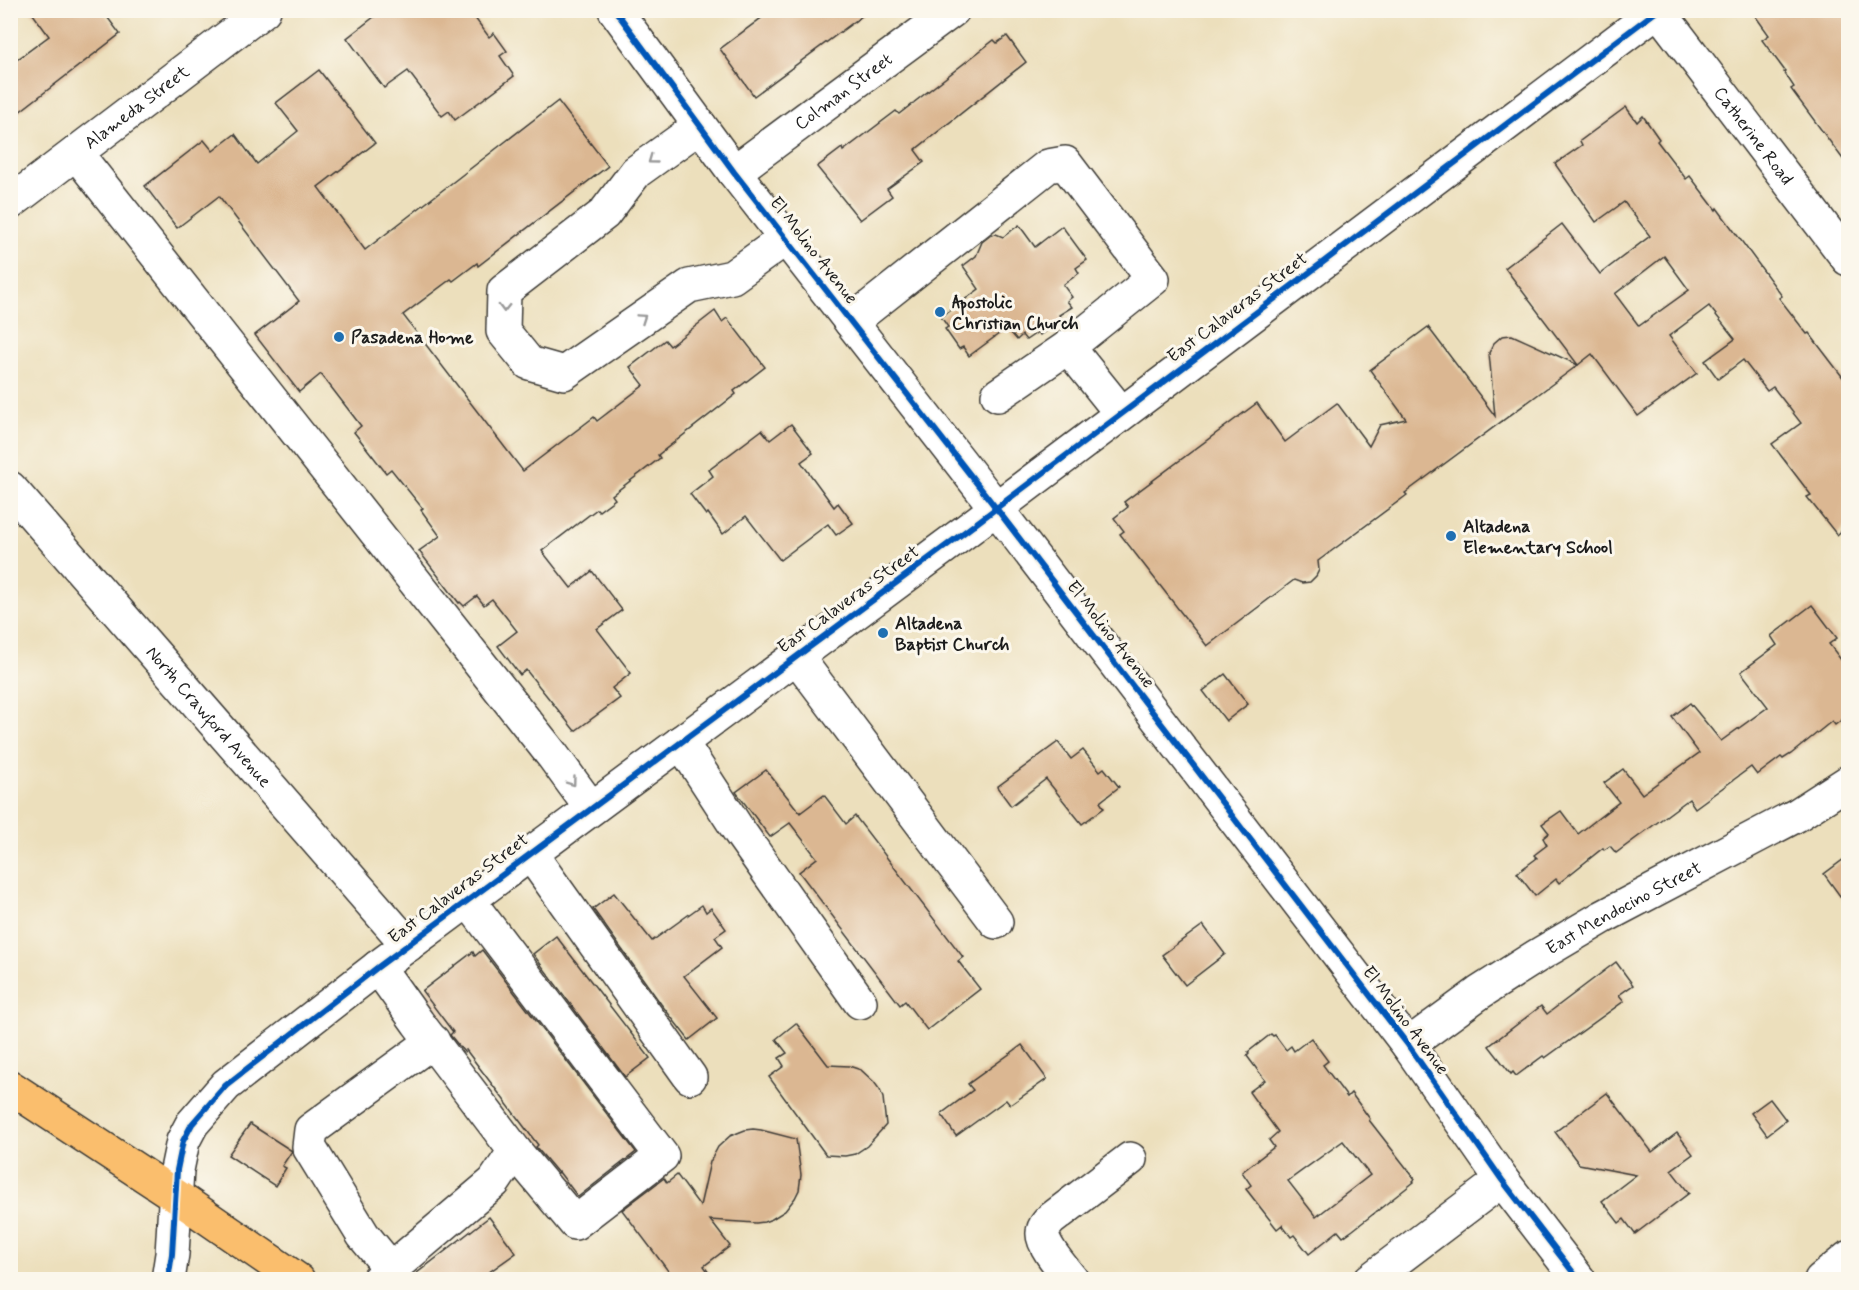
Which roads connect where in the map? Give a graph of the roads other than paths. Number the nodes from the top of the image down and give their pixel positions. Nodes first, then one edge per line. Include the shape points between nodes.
1 (264, 10) edge
2 (615, 10) edge
3 (952, 10) edge
4 (1658, 10) edge
5 (700, 126) junction
6 (76, 153) junction
7 (734, 172) junction
8 (10, 203) edge
9 (786, 238) junction
10 (1848, 260) edge
11 (851, 322) junction
12 (1068, 347) junction
13 (998, 395) dead end
14 (1121, 413) junction
15 (10, 488) edge
16 (996, 508) junction
17 (796, 656) junction
18 (681, 742) junction
19 (1848, 782) edge
20 (591, 808) junction
21 (530, 853) junction
22 (468, 900) junction
23 (996, 922) dead end
24 (408, 945) junction
25 (378, 967) junction
26 (860, 1002) dead end
27 (433, 1041) junction
28 (1408, 1045) junction
29 (690, 1077) dead end
30 (10, 1087) edge
31 (515, 1151) junction
32 (1130, 1159) dead end
33 (1502, 1180) junction
34 (176, 1196) junction
35 (1848, 1258) edge
36 (384, 1274) edge
37 (168, 1280) edge
38 (298, 1280) edge
39 (1072, 1280) edge
40 (1370, 1280) edge
41 (1579, 1280) edge
42 (1821, 1280) edge

1 - 6 street, Alameda Street
2 - 5 street, El Molino Avenue
3 - 7 street, Colman Street
4 - 10 street, Catherine Road
4 - 14 street, East Calaveras Street
5 - 7 street, El Molino Avenue
5 -> 9 street via 636,172 603,214 504,291 503,331 529,363 564,373 689,286 732,277
6 - 8 street, Alameda Street
6 -> 20 street
7 - 9 street, El Molino Avenue
9 - 11 street, El Molino Avenue
11 - 12 street via 1048,166 1065,163 1154,279
11 - 16 street, El Molino Avenue
12 - 13 street
12 - 14 street
14 - 16 street, East Calaveras Street
15 - 24 street, North Crawford Avenue
16 - 17 street, East Calaveras Street
16 - 28 street, El Molino Avenue
17 - 18 street, East Calaveras Street
17 - 23 street
18 - 20 street, East Calaveras Street
18 - 26 street
19 - 28 street, East Mendocino Street via 1797,815 1547,950
20 - 21 street, East Calaveras Street
21 - 22 street, East Calaveras Street
21 - 29 street
22 - 24 street, East Calaveras Street
22 - 31 street via 662,1156 575,1223
24 - 25 street, East Calaveras Street
25 - 27 street
25 - 34 street, East Calaveras Street via 226,1085 205,1107 183,1141
27 - 31 street
27 - 36 street via 311,1130 309,1147
28 - 33 street, El Molino Avenue
30 - 34 main road
31 - 36 street via 494,1182
32 - 39 street via 1044,1228 1045,1243
33 - 40 street
33 - 41 street, El Molino Avenue
34 - 37 street, East Calaveras Street
34 - 38 main road
35 - 42 street

